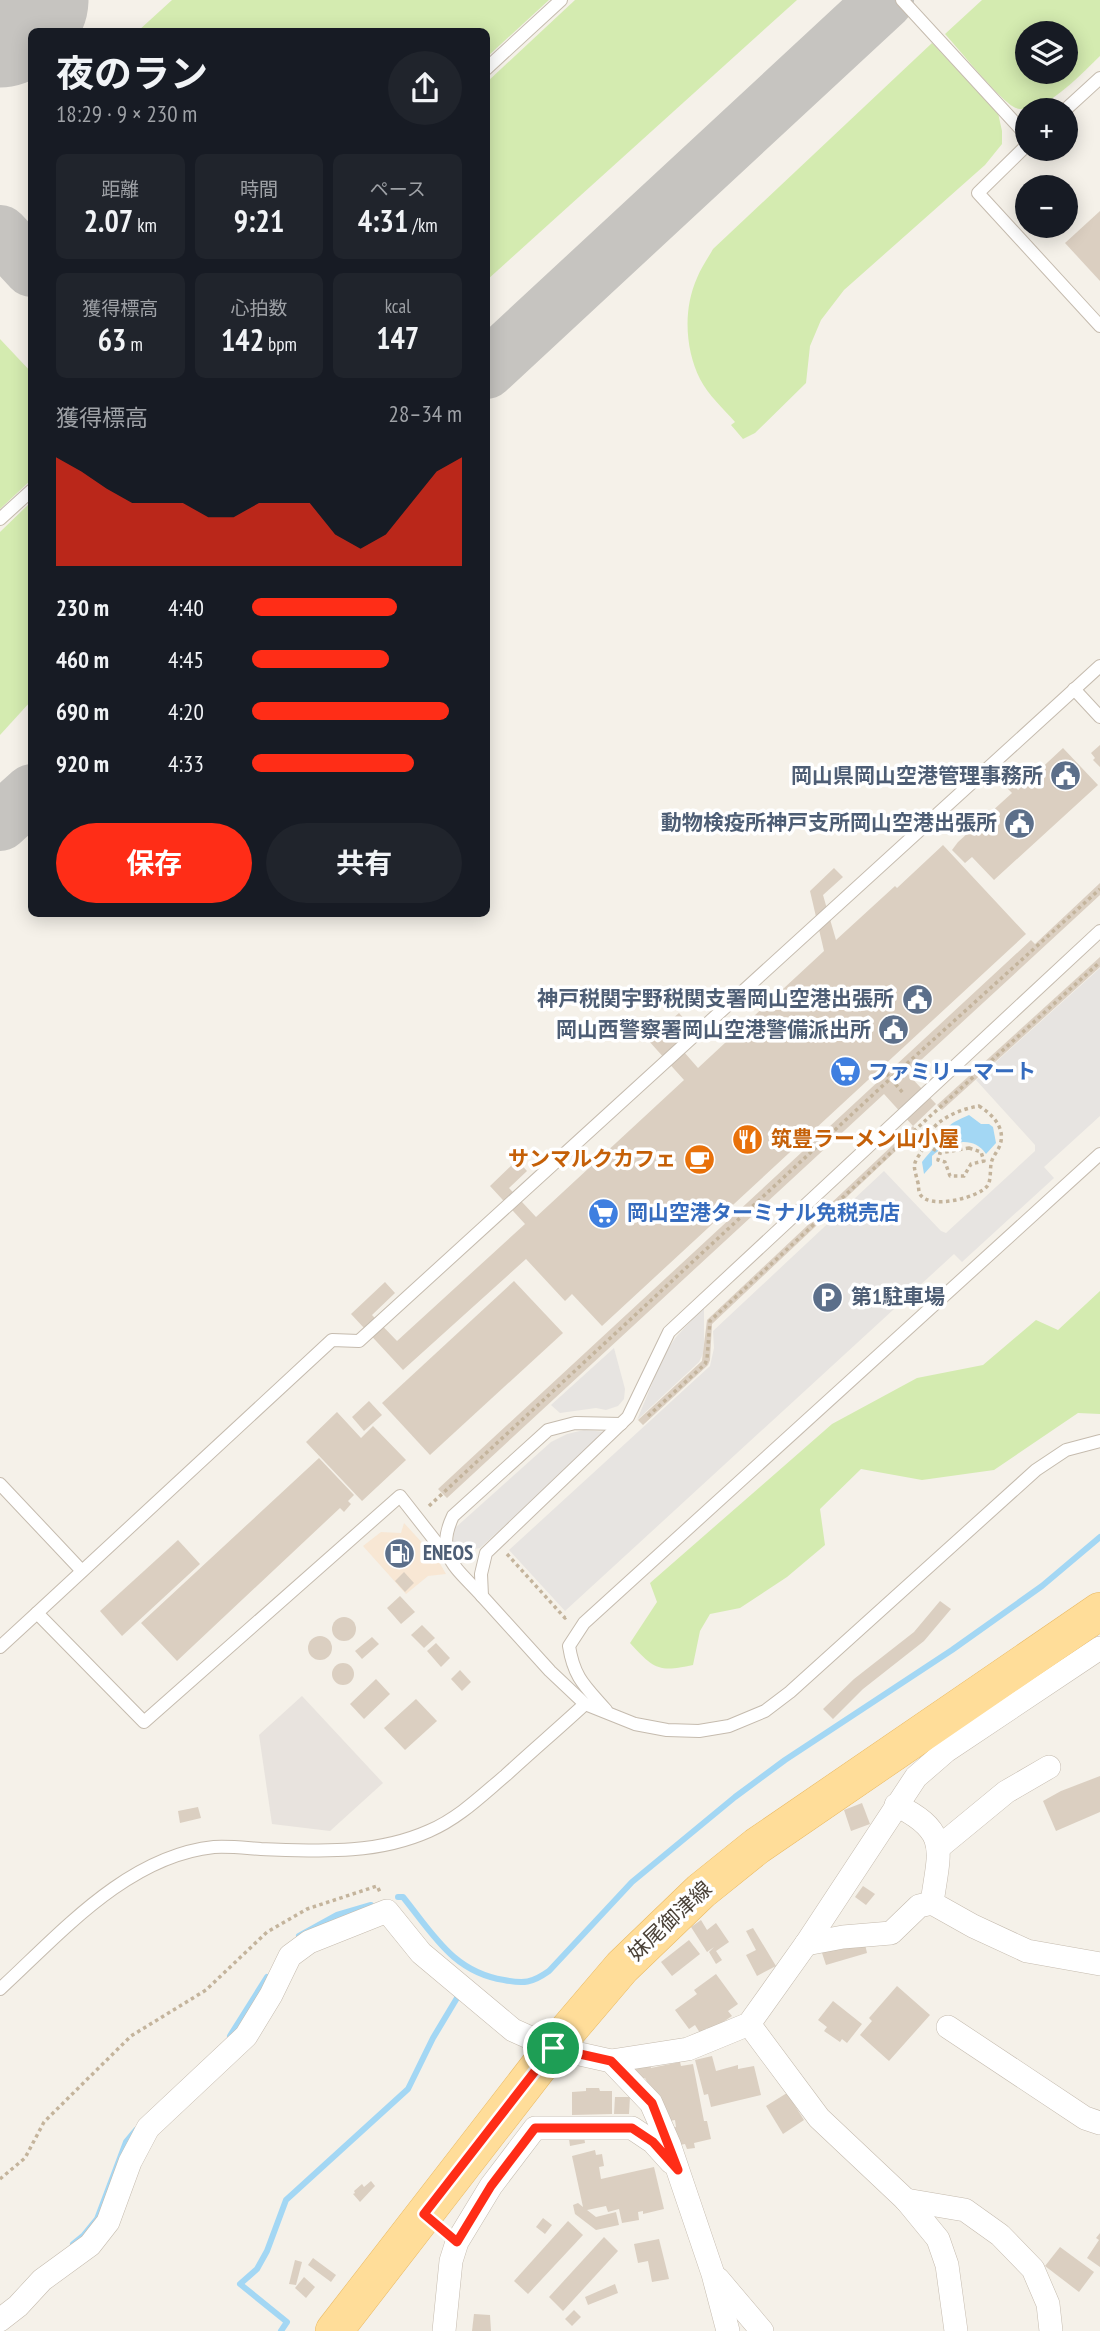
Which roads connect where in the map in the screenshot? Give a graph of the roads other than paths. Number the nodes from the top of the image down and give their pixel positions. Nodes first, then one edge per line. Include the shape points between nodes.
1 (561, 0) edge
2 (902, 0) edge
3 (490, 65) edge
4 (1100, 78) edge
5 (1078, 98) edge
6 (1015, 122) edge
7 (1015, 157) edge
8 (1100, 326) edge
9 (28, 494) edge
10 (0, 520) edge
11 (1100, 666) edge
12 (1074, 689) junction
13 (1100, 716) edge
14 (1100, 931) edge
15 (1100, 1154) edge
16 (621, 1424) junction
17 (1100, 1441) edge
18 (0, 1484) edge
19 (447, 1556) junction
20 (82, 1571) junction
21 (482, 1596) junction
22 (1100, 1611) edge
23 (37, 1613) junction
24 (0, 1647) edge
25 (1100, 1648) edge
26 (585, 1704) junction
27 (609, 1713) junction
28 (1049, 1767) dead end
29 (896, 1805) junction
30 (938, 1848) junction
31 (932, 1903) junction
32 (806, 1944) junction
33 (1100, 1964) edge
34 (0, 1989) edge
35 (749, 2024) junction
36 (948, 2026) dead end
37 (553, 2048) junction
38 (611, 2061) junction
39 (1100, 2123) edge
40 (678, 2170) junction
41 (906, 2200) junction
42 (424, 2214) junction
43 (457, 2242) junction
44 (713, 2274) junction
45 (0, 2320) edge
46 (334, 2331) edge
47 (444, 2331) edge
48 (729, 2331) edge
49 (762, 2331) edge
50 (956, 2331) edge
51 (1051, 2331) edge

1 - 3 lane
2 - 6 lane
4 - 5 lane
7 - 8 lane via 978,193
9 - 10 lane
11 - 12 lane
12 - 13 lane
12 - 20 lane via 359,1340 332,1340
14 - 16 lane via 669,1332 634,1407
15 - 27 lane via 584,1623 569,1646 572,1668
16 - 19 lane via 575,1423 548,1430 453,1516 445,1532
16 - 21 lane via 486,1553
17 - 27 lane via 1066,1450 1036,1470 765,1711 729,1727 699,1731 635,1724
18 - 20 lane
19 - 21 lane
19 - 23 lane via 400,1496 144,1722
20 - 23 lane
21 - 26 lane
22 - 37 main road, 妹尾御津線 via 729,1868 622,1967
23 - 24 lane
25 - 29 street via 946,1751 916,1777
26 - 27 lane
26 - 34 lane via 462,1813 430,1831 398,1843 335,1852 215,1847 181,1854 101,1896
28 - 30 street via 1006,1792
29 - 30 street via 935,1832
29 - 32 street
30 - 31 street
31 - 32 street via 919,1906 891,1933
31 - 33 street via 1027,1951
32 - 35 street
35 - 38 street via 688,2049
35 - 41 street via 819,2118
36 - 39 street via 1085,2119
37 - 38 street
37 - 42 main road, 妹尾御津線
37 - 45 street via 513,2030 421,1953 387,1911 309,1942 290,1956 246,2036 148,2127 108,2222 90,2245 42,2280
38 - 40 street via 652,2103
40 - 43 street via 653,2142 632,2128 535,2128 491,2186
40 - 44 street
41 - 50 street via 938,2239 947,2265
41 - 51 street via 965,2210 1000,2235 1033,2269 1048,2304
42 - 43 street
42 - 46 main road, 妹尾御津線
43 - 47 street
44 - 48 street
44 - 49 street

